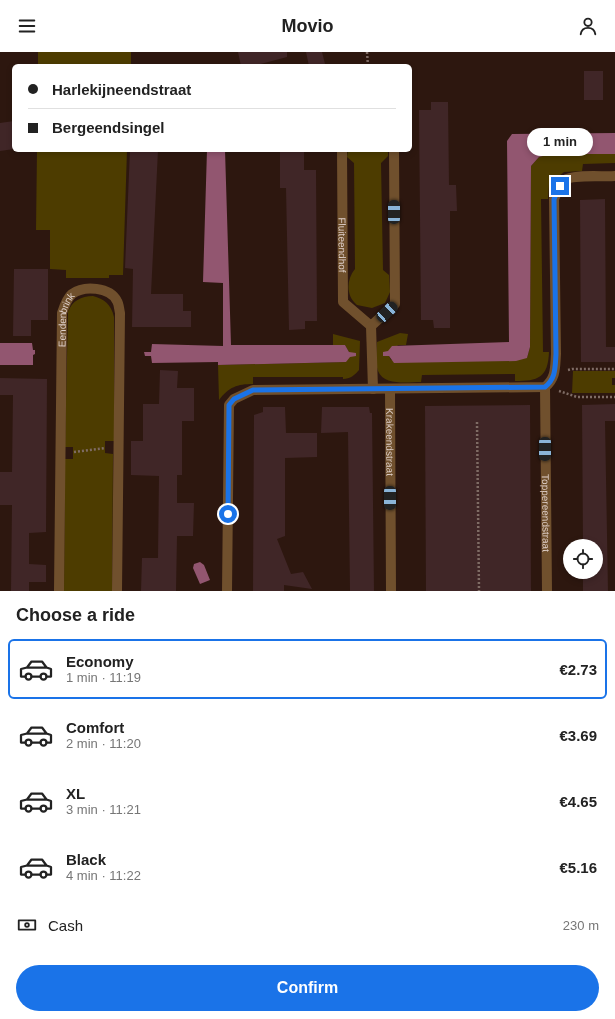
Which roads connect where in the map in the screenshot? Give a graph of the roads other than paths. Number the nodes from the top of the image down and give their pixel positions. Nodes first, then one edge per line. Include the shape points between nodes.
1 (342, 152) edge
2 (394, 152) edge
3 (615, 176) edge
4 (371, 326) junction
5 (545, 387) junction
6 (373, 389) junction
7 (390, 389) junction
8 (59, 591) edge
9 (117, 591) edge
10 (227, 591) edge
11 (390, 591) edge
12 (547, 591) edge

1 - 4 street, Fluiteendhof via 343,302
2 - 4 street via 395,304
3 - 5 street via 566,179 554,199 554,375
4 - 6 street
5 - 7 street
5 - 12 street, Toppereendstraat
6 - 7 street
6 - 10 street via 253,390 234,399 229,405
7 - 11 street, Krakeendstraat
8 - 9 street, Eendenbrink via 62,313 72,294 94,289 113,295 118,302 120,313

